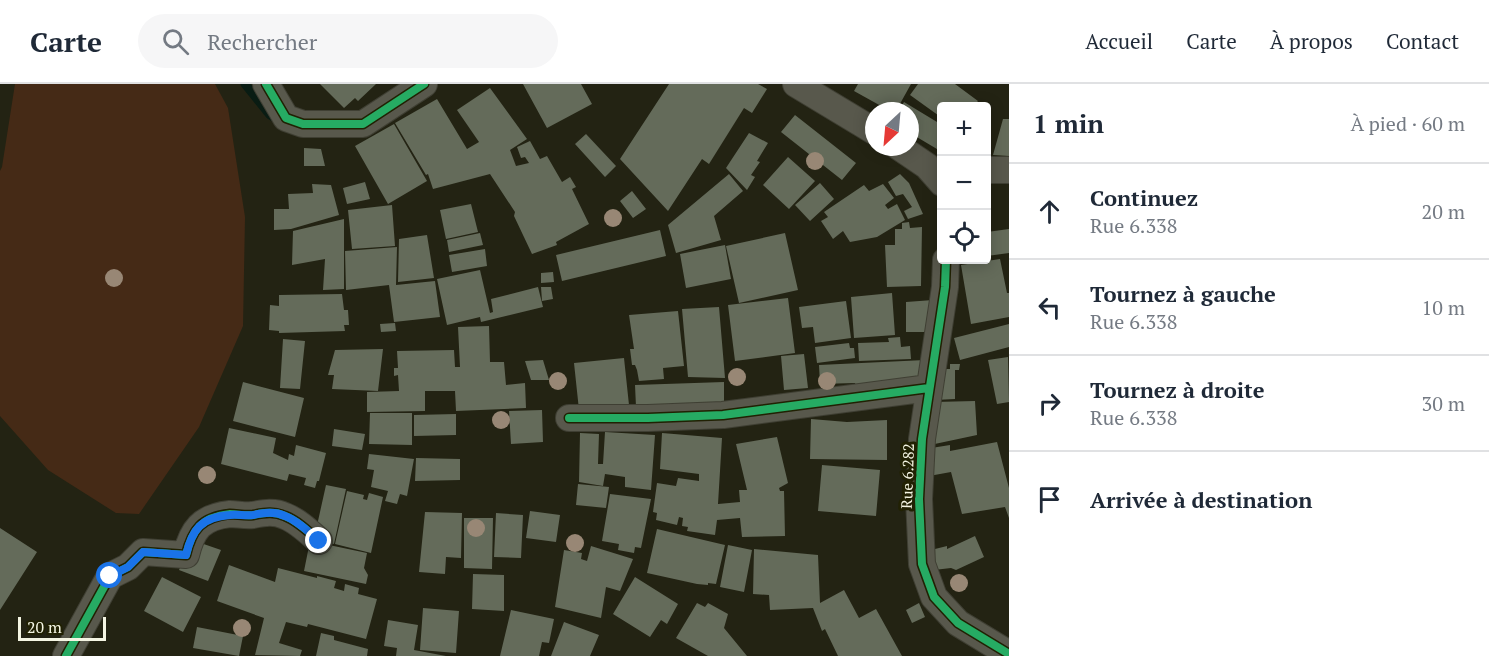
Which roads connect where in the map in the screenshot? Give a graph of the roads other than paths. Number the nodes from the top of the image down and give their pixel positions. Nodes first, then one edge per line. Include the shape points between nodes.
1 (266, 84) edge
2 (424, 84) edge
3 (796, 84) edge
4 (865, 126) edge
5 (912, 156) edge
6 (991, 170) edge
7 (1009, 170) edge
8 (937, 177) edge
9 (946, 264) edge
10 (929, 388) junction
11 (569, 418) dead end
12 (319, 541) dead end
13 (1009, 654) edge
14 (66, 656) edge

1 - 2 street via 286,118 303,124 363,124
3 - 4 street
5 - 8 street
6 - 7 street
9 - 10 street, Rue 6.282
10 - 11 street via 723,415
10 - 13 street, Rue 6.282 via 919,500 922,564 934,597 958,623
12 - 14 street via 285,515 264,512 215,517 200,525 190,537 186,555 143,552 128,567 110,576

